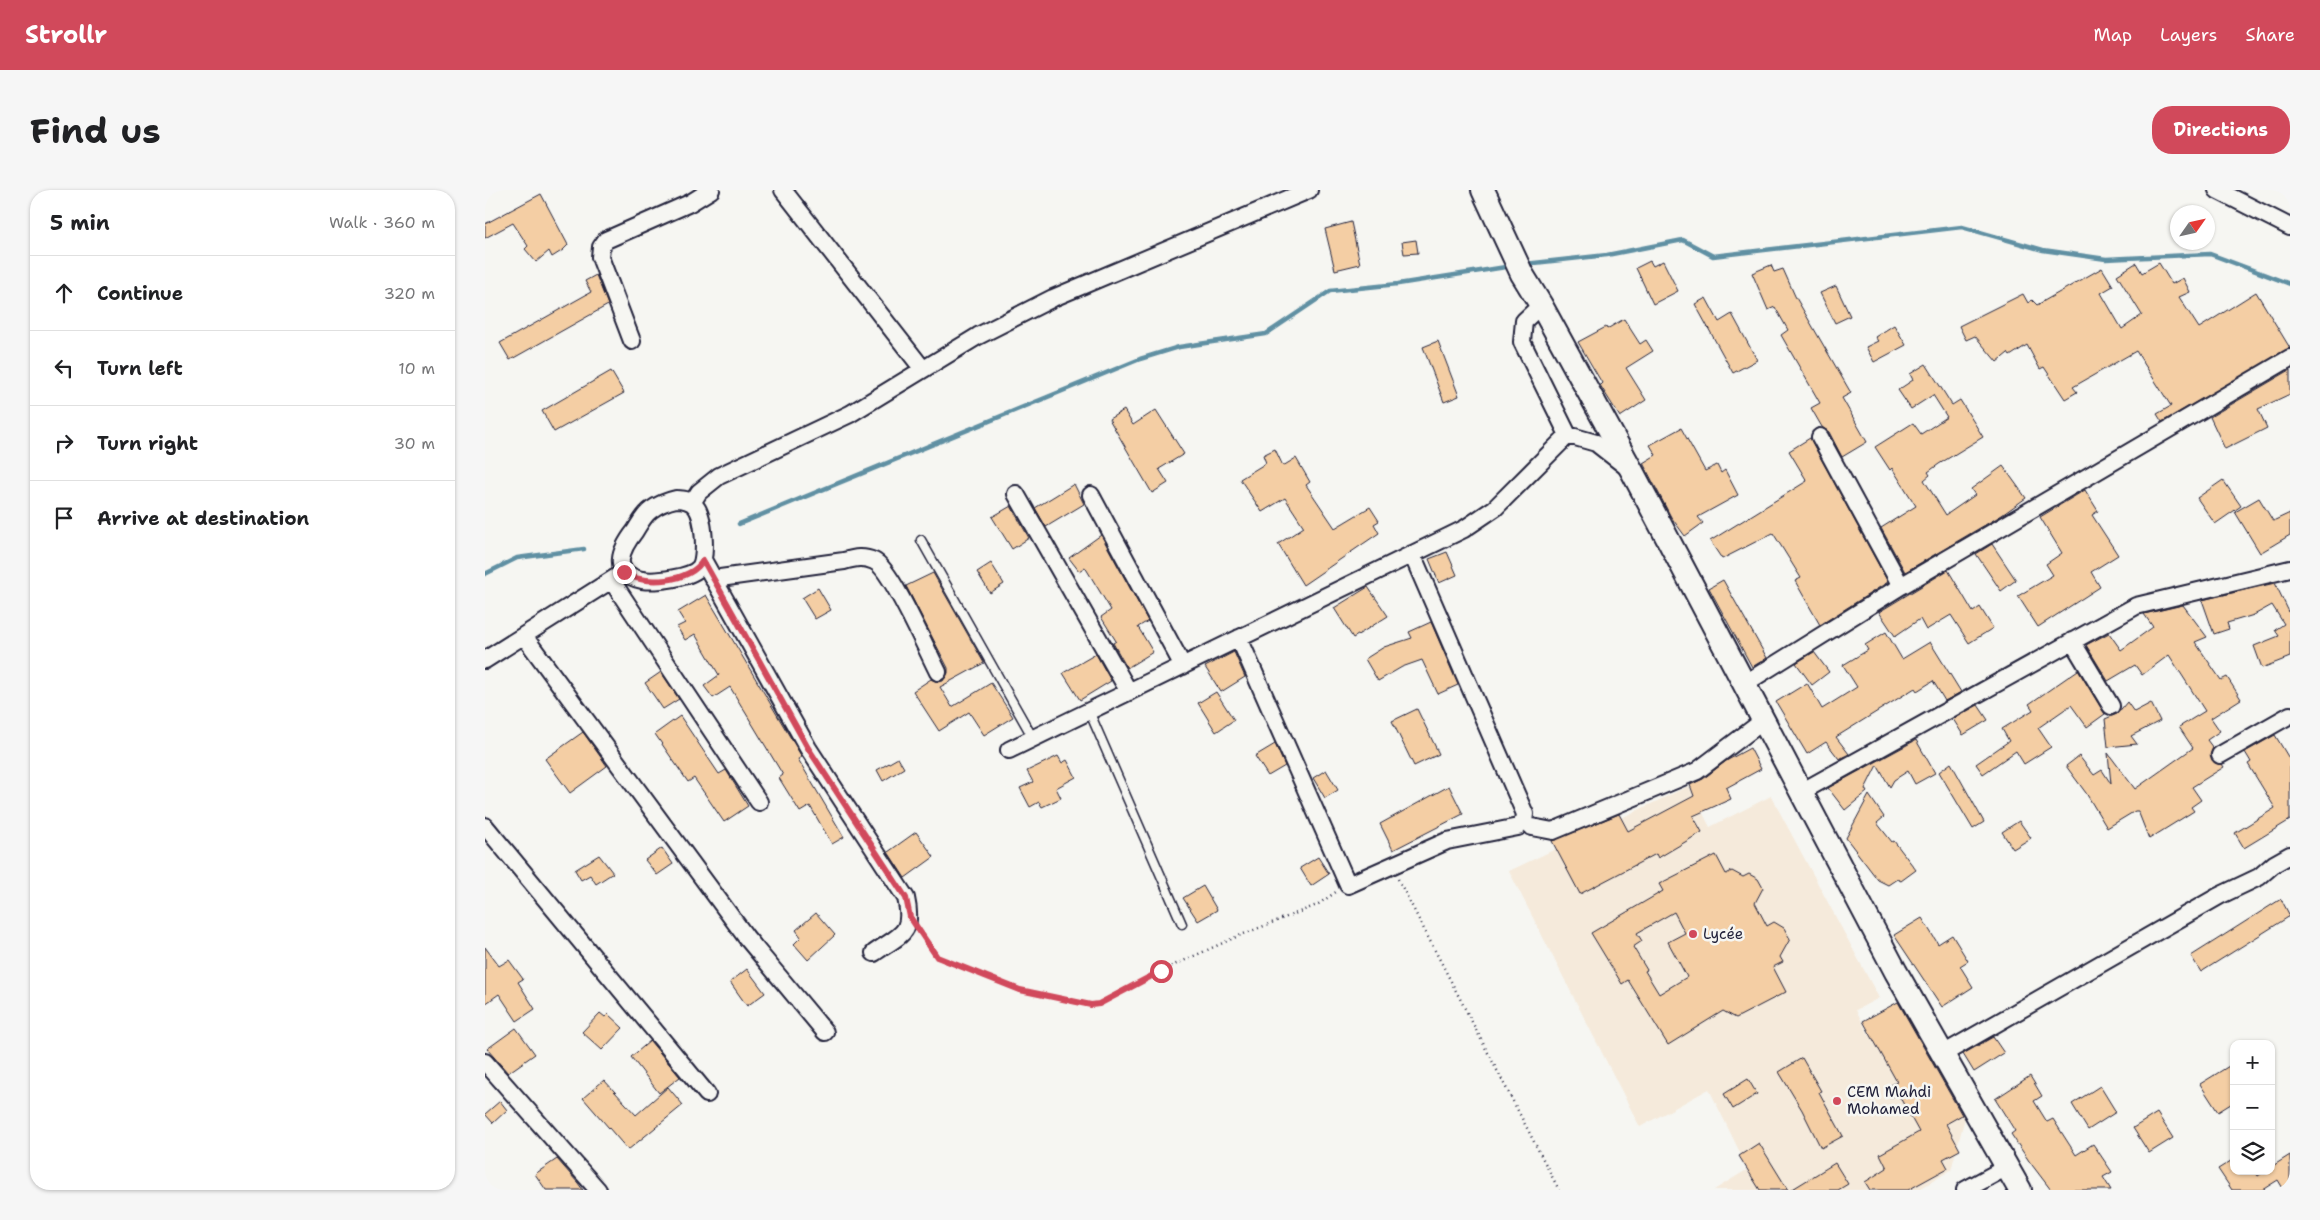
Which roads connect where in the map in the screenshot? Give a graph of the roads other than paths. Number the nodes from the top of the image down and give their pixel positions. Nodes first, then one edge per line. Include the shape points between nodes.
1 (711, 190) edge
2 (783, 190) edge
3 (1309, 190) edge
4 (1483, 190) edge
5 (2217, 190) edge
6 (2290, 227) edge
7 (1541, 305) junction
8 (631, 341) dead end
9 (2290, 358) edge
10 (922, 368) junction
11 (1568, 435) junction
12 (1820, 437) dead end
13 (1632, 471) junction
14 (1016, 494) dead end
15 (1091, 495) dead end
16 (692, 503) junction
17 (921, 540) dead end
18 (1412, 554) junction
19 (703, 560) junction
20 (2290, 569) edge
21 (618, 576) junction
22 (713, 579) junction
23 (1901, 586) junction
24 (524, 636) junction
25 (1239, 638) junction
26 (2072, 641) junction
27 (485, 660) edge
28 (1183, 666) junction
29 (938, 672) dead end
30 (1744, 684) junction
31 (1129, 692) junction
32 (2111, 706) dead end
33 (1089, 711) junction
34 (2290, 715) edge
35 (1763, 721) junction
36 (1033, 738) junction
37 (1009, 750) dead end
38 (2220, 755) dead end
39 (1801, 792) junction
40 (759, 802) dead end
41 (485, 826) edge
42 (1532, 827) dead end
43 (2290, 855) edge
44 (1182, 924) dead end
45 (874, 953) dead end
46 (825, 1032) dead end
47 (1943, 1054) junction
48 (485, 1062) edge
49 (707, 1094) dead end
50 (2007, 1167) junction
51 (598, 1190) edge
52 (1965, 1190) edge
53 (2020, 1190) edge

1 - 8 street via 690,203 606,240 601,247 601,257
2 - 10 street
3 - 10 street via 1053,298
4 - 7 street
5 - 6 street
7 - 11 street via 1523,321 1522,342
7 - 13 street
9 - 23 street
10 - 16 street via 850,414 719,476
11 - 13 street via 1596,444
11 - 18 street via 1495,508 1464,529
12 - 23 street
13 - 30 street
14 - 31 street
15 - 28 street
16 - 19 street via 700,515
16 - 21 street via 685,499 667,501 644,517 621,553
17 - 36 lane
18 - 25 street
18 - 25 street via 1525,814 1518,827 1447,841 1348,885
19 - 21 street via 696,571 684,576 646,581
19 - 22 street
20 - 26 street via 2135,606
21 - 24 street
21 - 40 street
22 - 29 street via 844,561 859,556 876,561 888,575
22 - 45 street via 808,748 906,898 910,917 905,930
23 - 30 street
24 - 27 street
24 - 46 street via 746,937
25 - 28 street
26 - 32 street
26 - 39 street
28 - 31 street
30 - 35 street
31 - 33 street
33 - 36 street
33 - 44 lane
34 - 38 street
35 - 39 street
35 - 42 street via 1697,771 1553,830
36 - 37 street
39 - 47 street
41 - 49 street
43 - 47 street via 2259,876
47 - 50 street
48 - 51 street
50 - 52 street
50 - 53 street

